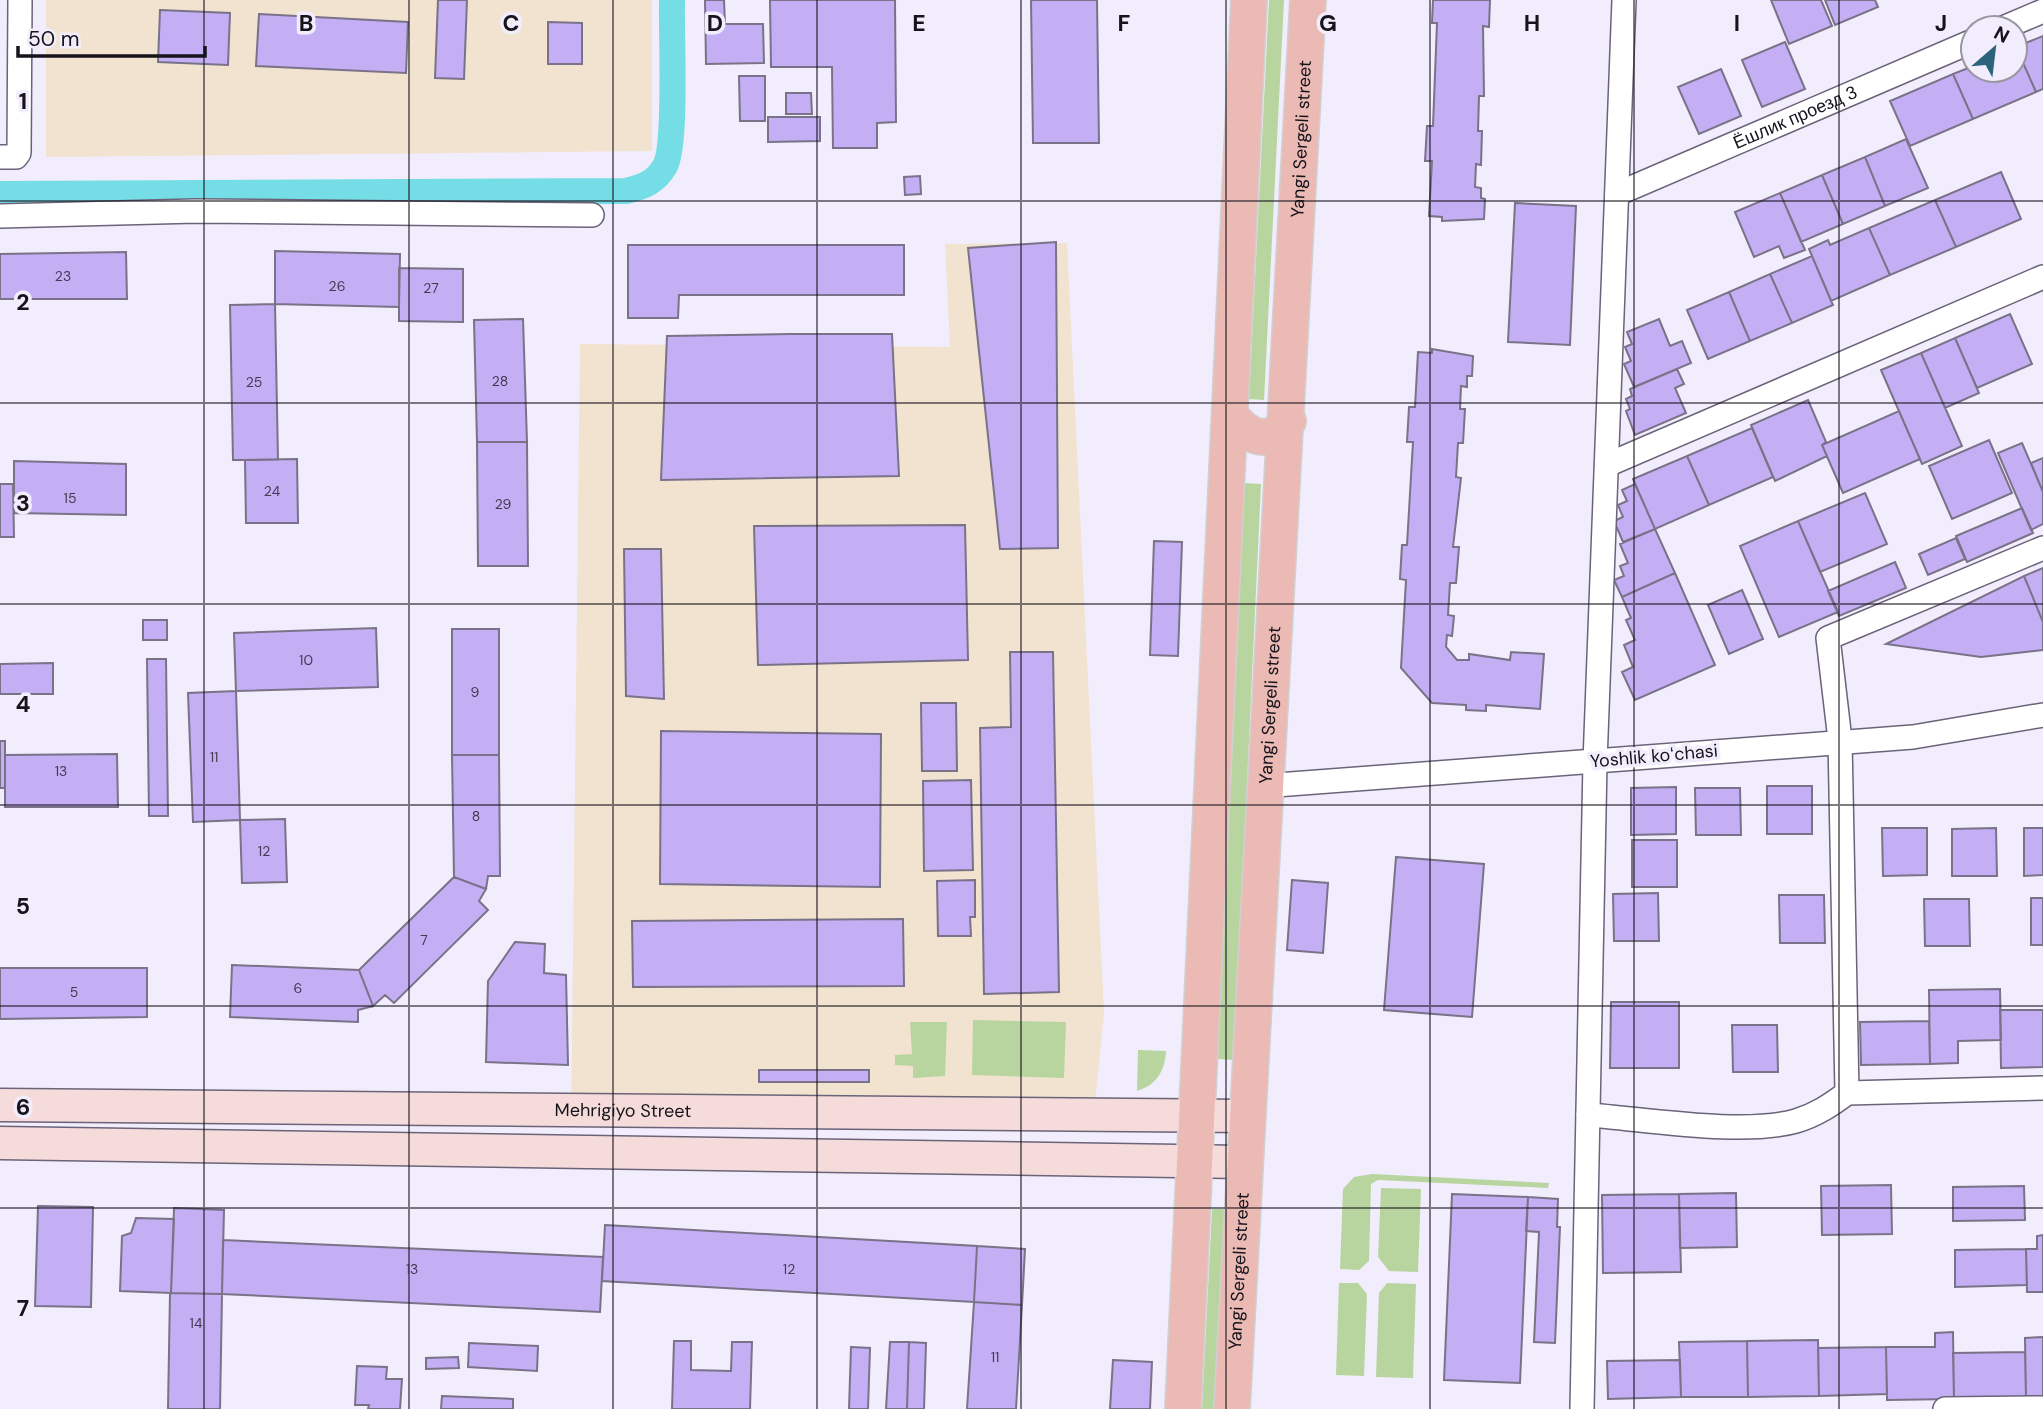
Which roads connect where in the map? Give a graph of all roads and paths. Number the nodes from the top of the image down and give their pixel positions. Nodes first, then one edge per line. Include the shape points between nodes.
1 (20, 0) edge
2 (1249, 0) edge
3 (1308, 0) edge
4 (1624, 0) edge
5 (1959, 47) edge
6 (0, 157) edge
7 (1617, 194) junction
8 (592, 215) dead end
9 (0, 216) edge
10 (2043, 277) edge
11 (1231, 416) junction
12 (1288, 421) junction
13 (1607, 465) junction
14 (2043, 548) edge
15 (2043, 715) edge
16 (1840, 740) junction
17 (1595, 762) junction
18 (1264, 786) junction
19 (2043, 1088) edge
20 (1847, 1093) junction
21 (0, 1105) edge
22 (1588, 1115) junction
23 (1197, 1116) junction
24 (1246, 1116) junction
25 (0, 1143) edge
26 (1195, 1161) junction
27 (1243, 1162) junction
28 (2043, 1408) edge
29 (1183, 1409) edge
30 (1232, 1409) edge
31 (1582, 1409) edge
32 (1945, 1409) edge

1 - 6 street via 19,153
2 - 11 main road
3 - 12 main road, Yangi Sergeli street
4 - 7 street
5 - 7 street, Ёшлик проезд 3
7 - 13 street
8 - 9 street via 196,211
10 - 13 street
11 - 12 main road via 1258,438 1275,435
11 - 23 main road
12 - 18 main road, Yangi Sergeli street
13 - 17 street
14 - 16 street via 1828,638
15 - 16 street, Yoshlik koʻchasi via 1913,737
16 - 17 street, Yoshlik koʻchasi
16 - 20 street
17 - 18 street, Yoshlik koʻchasi
17 - 22 street
18 - 24 main road, Yangi Sergeli street
19 - 20 street
20 - 22 street via 1825,1110 1758,1128
21 - 23 main road, Mehrigiyo Street
22 - 31 street
23 - 24 main road, Mehrigiyo Street
23 - 26 main road
24 - 27 main road, Yangi Sergeli street
25 - 26 main road
26 - 27 main road
26 - 29 main road
27 - 30 main road, Yangi Sergeli street
28 - 32 street

